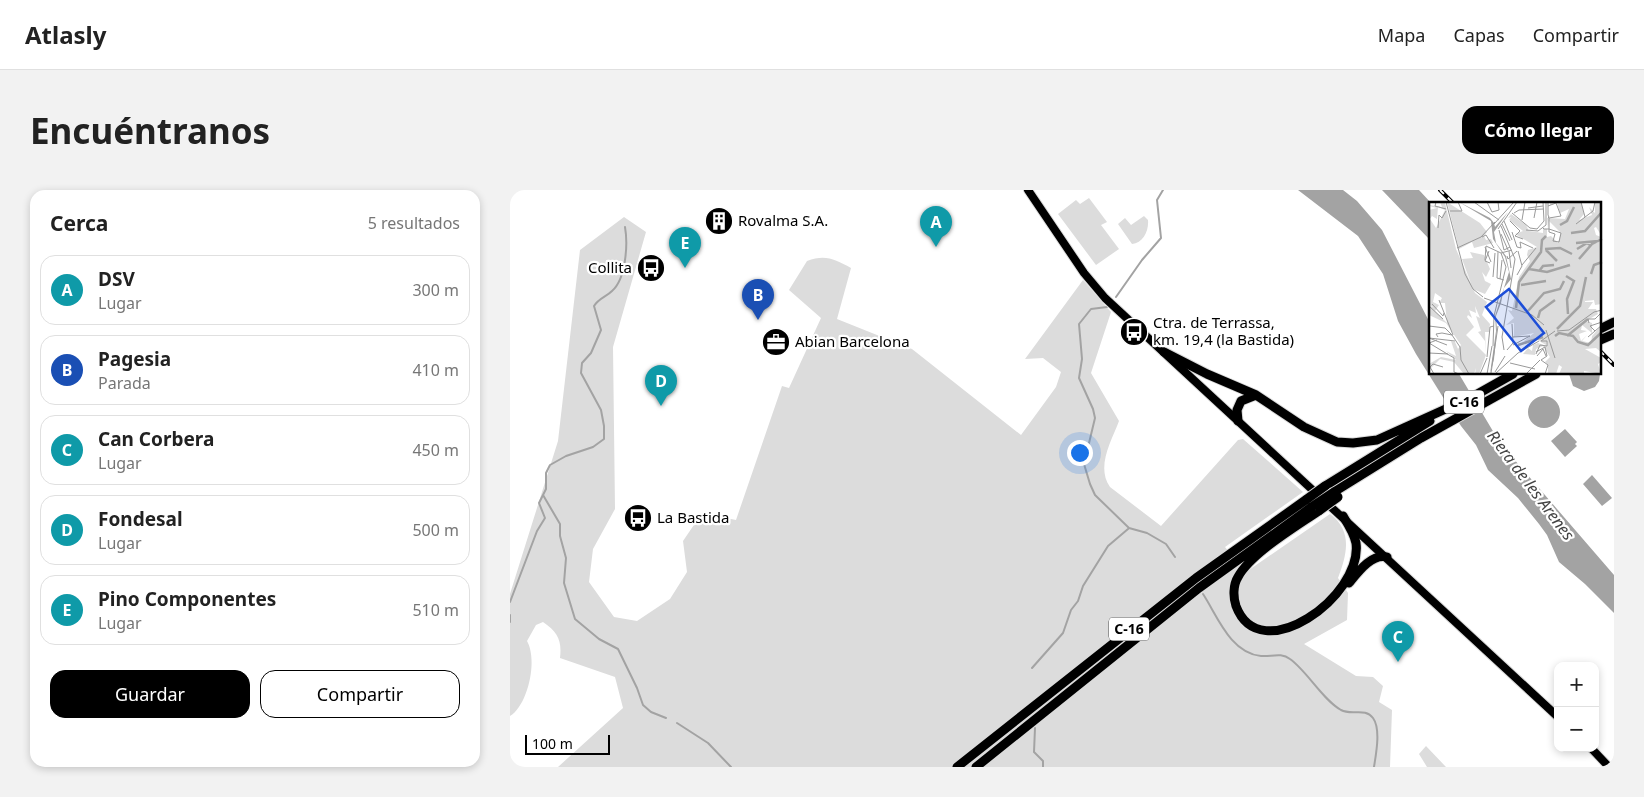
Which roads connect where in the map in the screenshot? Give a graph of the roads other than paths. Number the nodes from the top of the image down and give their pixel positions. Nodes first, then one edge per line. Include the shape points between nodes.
1 (1028, 190) edge
2 (1614, 322) edge
3 (1602, 328) edge
4 (1614, 334) edge
5 (1602, 339) edge
6 (1164, 352) junction
7 (1511, 375) edge
8 (1534, 375) edge
9 (1256, 395) junction
10 (1238, 421) junction
11 (1416, 426) junction
12 (1317, 508) junction
13 (1343, 516) junction
14 (1388, 557) junction
15 (1334, 598) junction
16 (1554, 713) edge
17 (1595, 752) edge
18 (958, 767) edge
19 (976, 767) edge
20 (1609, 767) edge

1 - 6 main road via 1095,287
2 - 3 highway
4 - 5 highway
6 - 9 highway
6 - 10 main road
7 - 11 highway, C-16
8 - 12 highway, C-16, bridge via 1421,438
9 - 10 highway via 1241,401 1237,410
9 - 11 highway via 1308,430 1337,442 1377,440
10 - 13 main road
11 - 18 highway, C-16, bridge via 1181,589
12 - 15 highway via 1247,565 1237,579 1234,600 1246,621 1257,628 1271,630 1304,620
12 - 19 highway, C-16 via 1161,617
13 - 14 main road
13 - 15 highway via 1355,540 1356,554 1348,576
14 - 15 highway via 1373,559
14 - 16 main road
17 - 20 main road

